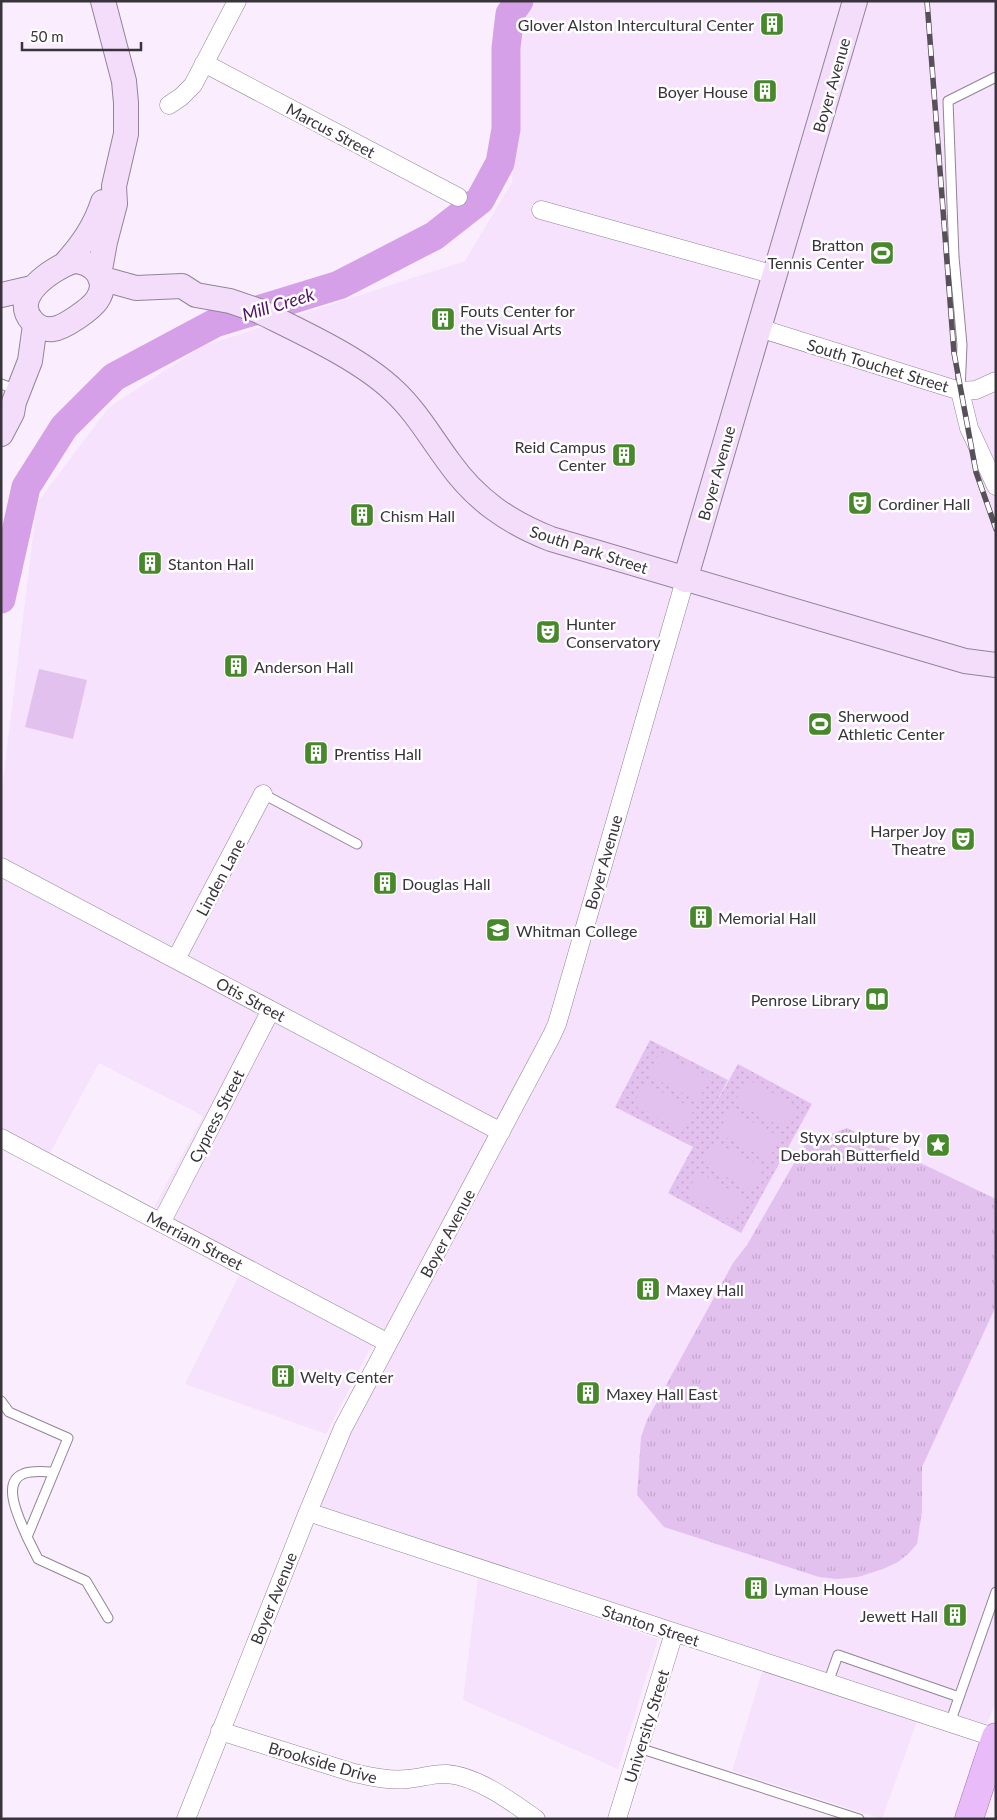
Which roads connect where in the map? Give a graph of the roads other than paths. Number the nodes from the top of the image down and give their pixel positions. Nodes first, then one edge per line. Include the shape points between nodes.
1 (237, 1) edge
2 (856, 1) edge
3 (105, 2) edge
4 (204, 63) junction
5 (996, 77) edge
6 (169, 105) dead end
7 (114, 186) junction
8 (458, 197) dead end
9 (541, 210) dead end
10 (65, 264) junction
11 (775, 275) junction
12 (100, 277) junction
13 (32, 288) junction
14 (196, 294) junction
15 (1, 295) edge
16 (92, 305) junction
17 (1, 310) edge
18 (33, 322) junction
19 (62, 326) junction
20 (759, 328) junction
21 (996, 381) edge
22 (960, 391) junction
23 (11, 396) edge
24 (1, 434) edge
25 (996, 486) edge
26 (685, 580) junction
27 (996, 665) edge
28 (263, 794) joint
29 (356, 844) dead end
30 (1, 867) edge
31 (176, 959) junction
32 (271, 1010) junction
33 (501, 1132) junction
34 (1, 1138) edge
35 (161, 1223) junction
36 (388, 1343) junction
37 (1, 1401) edge
38 (54, 1472) junction
39 (308, 1512) junction
40 (27, 1537) junction
41 (996, 1592) edge
42 (108, 1618) dead end
43 (674, 1633) junction
44 (828, 1683) junction
45 (959, 1697) junction
46 (950, 1723) junction
47 (220, 1731) junction
48 (996, 1738) edge
49 (639, 1748) junction
50 (186, 1819) edge
51 (536, 1819) edge
52 (617, 1819) edge
53 (860, 1819) edge
54 (968, 1819) edge

1 - 4 street
2 - 11 street, Boyer Avenue
3 - 7 street via 124,81 126,103 126,134
4 - 6 street via 193,85
4 - 8 street, Marcus Street
5 - 22 lane via 948,101 954,257 962,345
7 - 10 street via 104,201 98,220
7 - 12 street via 115,204
9 - 11 street
10 - 12 street via 81,261
10 - 13 street
11 - 20 street, Boyer Avenue
12 - 14 street, South Park Street via 136,288 182,286
12 - 16 street via 101,291
13 - 15 street
13 - 18 street via 26,312
14 - 16 street, South Park Street via 182,300 129,300
14 - 26 street, South Park Street via 259,311 361,365 408,405 461,478 494,510 513,522 551,539
16 - 19 street
17 - 18 street
18 - 19 street via 50,330
18 - 23 street via 30,360
19 - 23 street via 43,359 24,406
20 - 22 street, South Touchet Street
20 - 26 street, Boyer Avenue
21 - 22 street, South Touchet Street via 976,390
22 - 25 street via 969,428
23 - 24 street
26 - 27 street, South Park Street via 965,661
26 - 33 street, Boyer Avenue via 557,1024
28 - 29 lane
28 - 31 street, Linden Lane
30 - 31 street, Otis Street
31 - 32 street, Otis Street
32 - 33 street, Otis Street
32 - 35 street, Cypress Street
33 - 36 street, Boyer Avenue
34 - 35 street, Merriam Street
35 - 36 street, Merriam Street
36 - 39 street, Boyer Avenue via 343,1428
37 - 38 lane via 9,1412 68,1438
38 - 40 lane
38 - 40 lane via 21,1474 15,1481 11,1491 13,1503
39 - 43 street, Stanton Street
39 - 47 street, Boyer Avenue
40 - 42 lane via 38,1559 86,1581
41 - 45 lane
43 - 44 street, Stanton Street
43 - 49 street, University Street
44 - 45 lane via 838,1655
44 - 46 street, Stanton Street
45 - 46 lane
46 - 48 street, Stanton Street
47 - 50 street, Boyer Avenue
47 - 51 street, Brookside Drive via 354,1774 408,1779 446,1774 466,1778 502,1796
48 - 54 main road
49 - 52 street, University Street
49 - 53 lane

